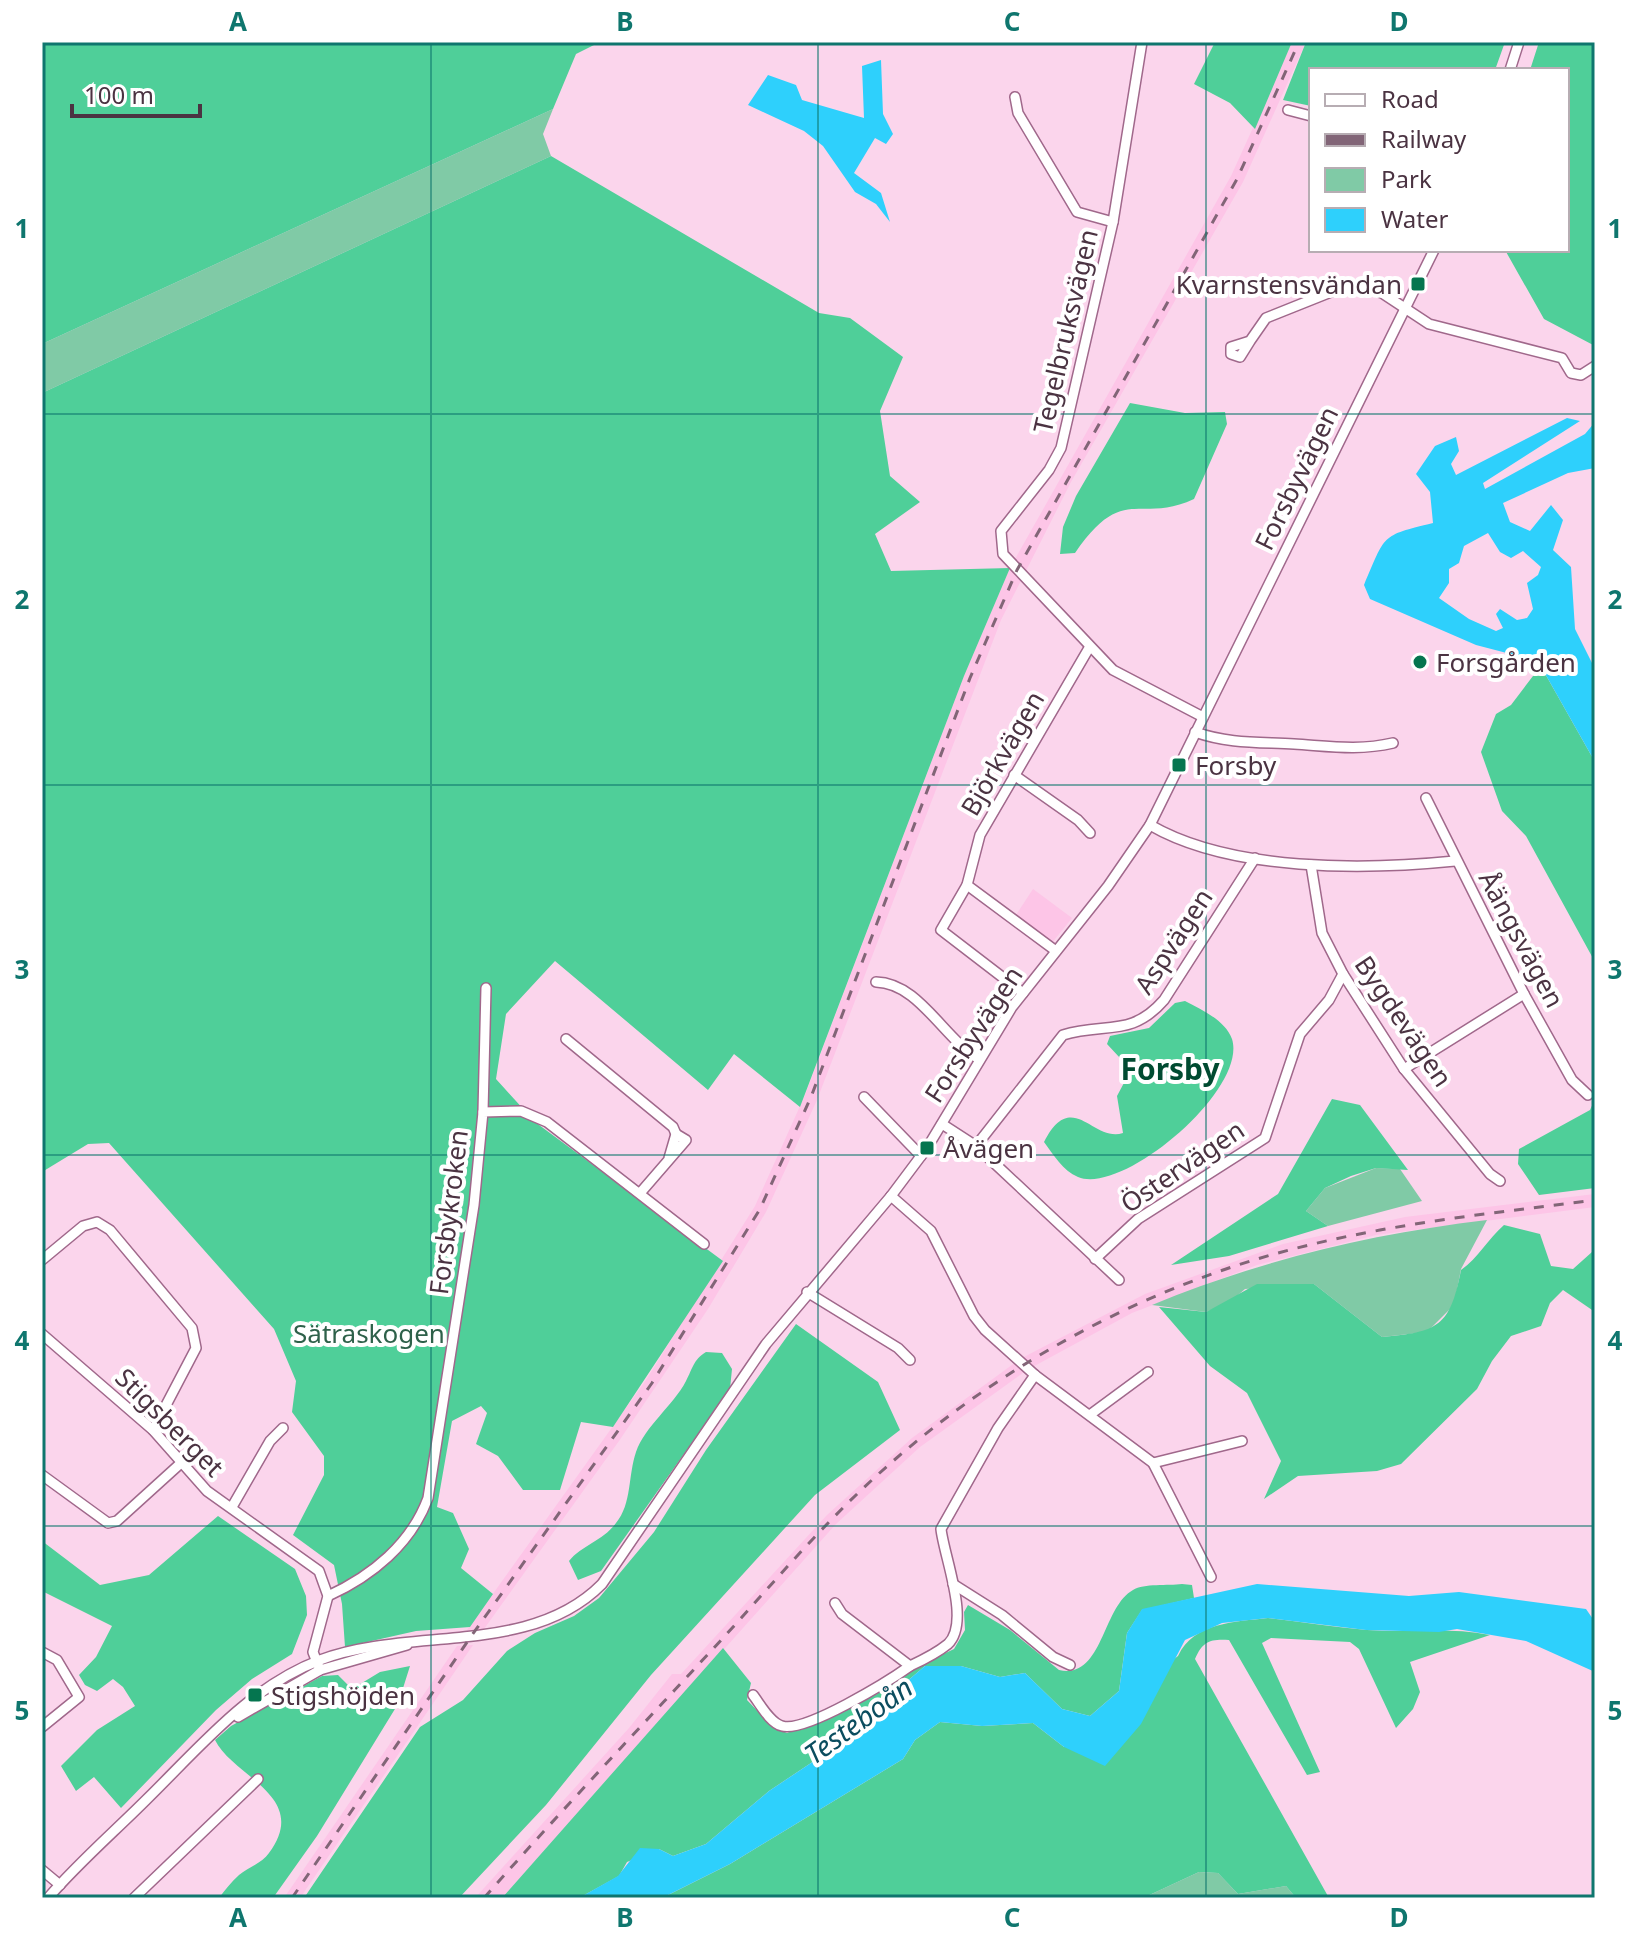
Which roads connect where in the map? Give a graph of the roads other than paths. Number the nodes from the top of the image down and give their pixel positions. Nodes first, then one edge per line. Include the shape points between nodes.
1 (1142, 42) edge
2 (1519, 42) edge
3 (1511, 68) edge
4 (1015, 97) dead end
5 (1288, 110) dead end
6 (1309, 115) edge
7 (1113, 222) junction
8 (1433, 252) edge
9 (1406, 307) junction
10 (1250, 341) dead end
11 (1595, 366) edge
12 (1089, 648) junction
13 (1203, 717) junction
14 (1195, 732) junction
15 (1393, 743) dead end
16 (1014, 775) junction
17 (1426, 798) dead end
18 (1150, 825) junction
19 (1090, 833) dead end
20 (1255, 858) junction
21 (1455, 861) junction
22 (1311, 865) junction
23 (967, 885) junction
24 (1056, 951) junction
25 (1343, 974) junction
26 (876, 982) dead end
27 (486, 988) dead end
28 (1023, 993) junction
29 (1524, 994) junction
30 (566, 1039) dead end
31 (979, 1059) junction
32 (1404, 1069) junction
33 (1588, 1095) dead end
34 (864, 1097) dead end
35 (483, 1112) junction
36 (942, 1124) junction
37 (976, 1146) junction
38 (921, 1156) junction
39 (1500, 1181) dead end
40 (641, 1192) junction
41 (891, 1196) junction
42 (704, 1244) dead end
43 (1095, 1259) junction
44 (42, 1260) edge
45 (1119, 1280) dead end
46 (807, 1292) junction
47 (42, 1334) edge
48 (910, 1360) dead end
49 (1148, 1372) dead end
50 (1035, 1375) junction
51 (1091, 1414) junction
52 (283, 1428) dead end
53 (153, 1430) junction
54 (1242, 1441) dead end
55 (181, 1463) junction
56 (1153, 1463) junction
57 (42, 1475) edge
58 (232, 1507) junction
59 (1211, 1577) dead end
60 (953, 1584) junction
61 (328, 1596) junction
62 (835, 1603) dead end
63 (42, 1652) edge
64 (1070, 1665) dead end
65 (318, 1666) junction
66 (910, 1666) junction
67 (753, 1695) dead end
68 (42, 1727) edge
69 (258, 1779) dead end
70 (42, 1870) edge
71 (60, 1885) junction
72 (48, 1898) edge
73 (134, 1898) edge

1 - 7 street, Tegelbruksvägen
2 - 3 street
4 - 7 street, Tegelbruksvägen via 1018,113 1077,212
5 - 6 street
7 - 12 street, Tegelbruksvägen via 1061,448 1001,531 1003,554
8 - 9 street, Forsbyvägen
9 - 10 street via 1363,286 1343,285 1266,318
9 - 11 street via 1429,324 1562,358 1571,373 1581,375
9 - 13 street, Forsbyvägen
12 - 13 street, Tegelbruksvägen via 1113,670
12 - 16 street, Björkvägen
13 - 14 street, Forsbyvägen
14 - 15 street via 1231,743 1334,749
14 - 18 street, Forsbyvägen
16 - 19 street
16 - 23 street, Björkvägen via 980,835
17 - 21 street, Åängsvägen
18 - 20 street via 1193,843
18 - 24 street, Forsbyvägen
20 - 22 street
20 - 37 street, Aspvägen via 1150,1015 1130,1026 1063,1035
21 - 22 street
21 - 29 street, Åängsvägen
22 - 25 street, Bygdevägen via 1322,933
23 - 24 street
23 - 28 street, Björkvägen via 941,930
24 - 28 street, Forsbyvägen
25 - 32 street, Bygdevägen
25 - 43 street, Östervägen via 1300,1034 1265,1138 1138,1219
26 - 31 street via 892,983 908,993
27 - 35 street
28 - 31 street, Forsbyvägen
29 - 32 street
29 - 33 street, Åängsvägen via 1572,1080
30 - 40 street via 686,1140
31 - 36 street, Forsbyvägen
32 - 39 street, Bygdevägen
34 - 38 street
35 - 40 street, Forsbykroken via 521,1111 547,1122
35 - 61 street, Forsbykroken via 474,1205 428,1498 406,1539 371,1572
36 - 37 street
36 - 38 street, Forsbyvägen
37 - 43 street
38 - 41 street, Forsbyvägen
40 - 42 street, Forsbykroken
41 - 46 street, Forsbyvägen
41 - 50 street via 931,1231 985,1330
43 - 45 street
44 - 53 street via 83,1226 104,1225 192,1328 196,1348
46 - 48 street
46 - 65 street, Forsbyvägen via 591,1596 514,1628 386,1642
47 - 53 street, Stigsberget
49 - 51 street
50 - 51 street
50 - 60 street via 941,1529
51 - 56 street
52 - 58 street, Stigsberget
53 - 55 street, Stigsberget
54 - 56 street
55 - 57 street via 117,1521 108,1523
55 - 58 street, Stigsberget via 207,1491
56 - 59 street
58 - 61 street, Stigsberget via 319,1571
60 - 64 street
60 - 66 street via 958,1616 954,1636
61 - 65 street via 313,1652
62 - 66 street
63 - 68 street via 57,1660 79,1697
65 - 71 street, Forsbyvägen via 255,1695
66 - 67 street via 875,1691 802,1724 775,1723
69 - 73 street
70 - 71 street
71 - 72 street, Forsbyvägen

